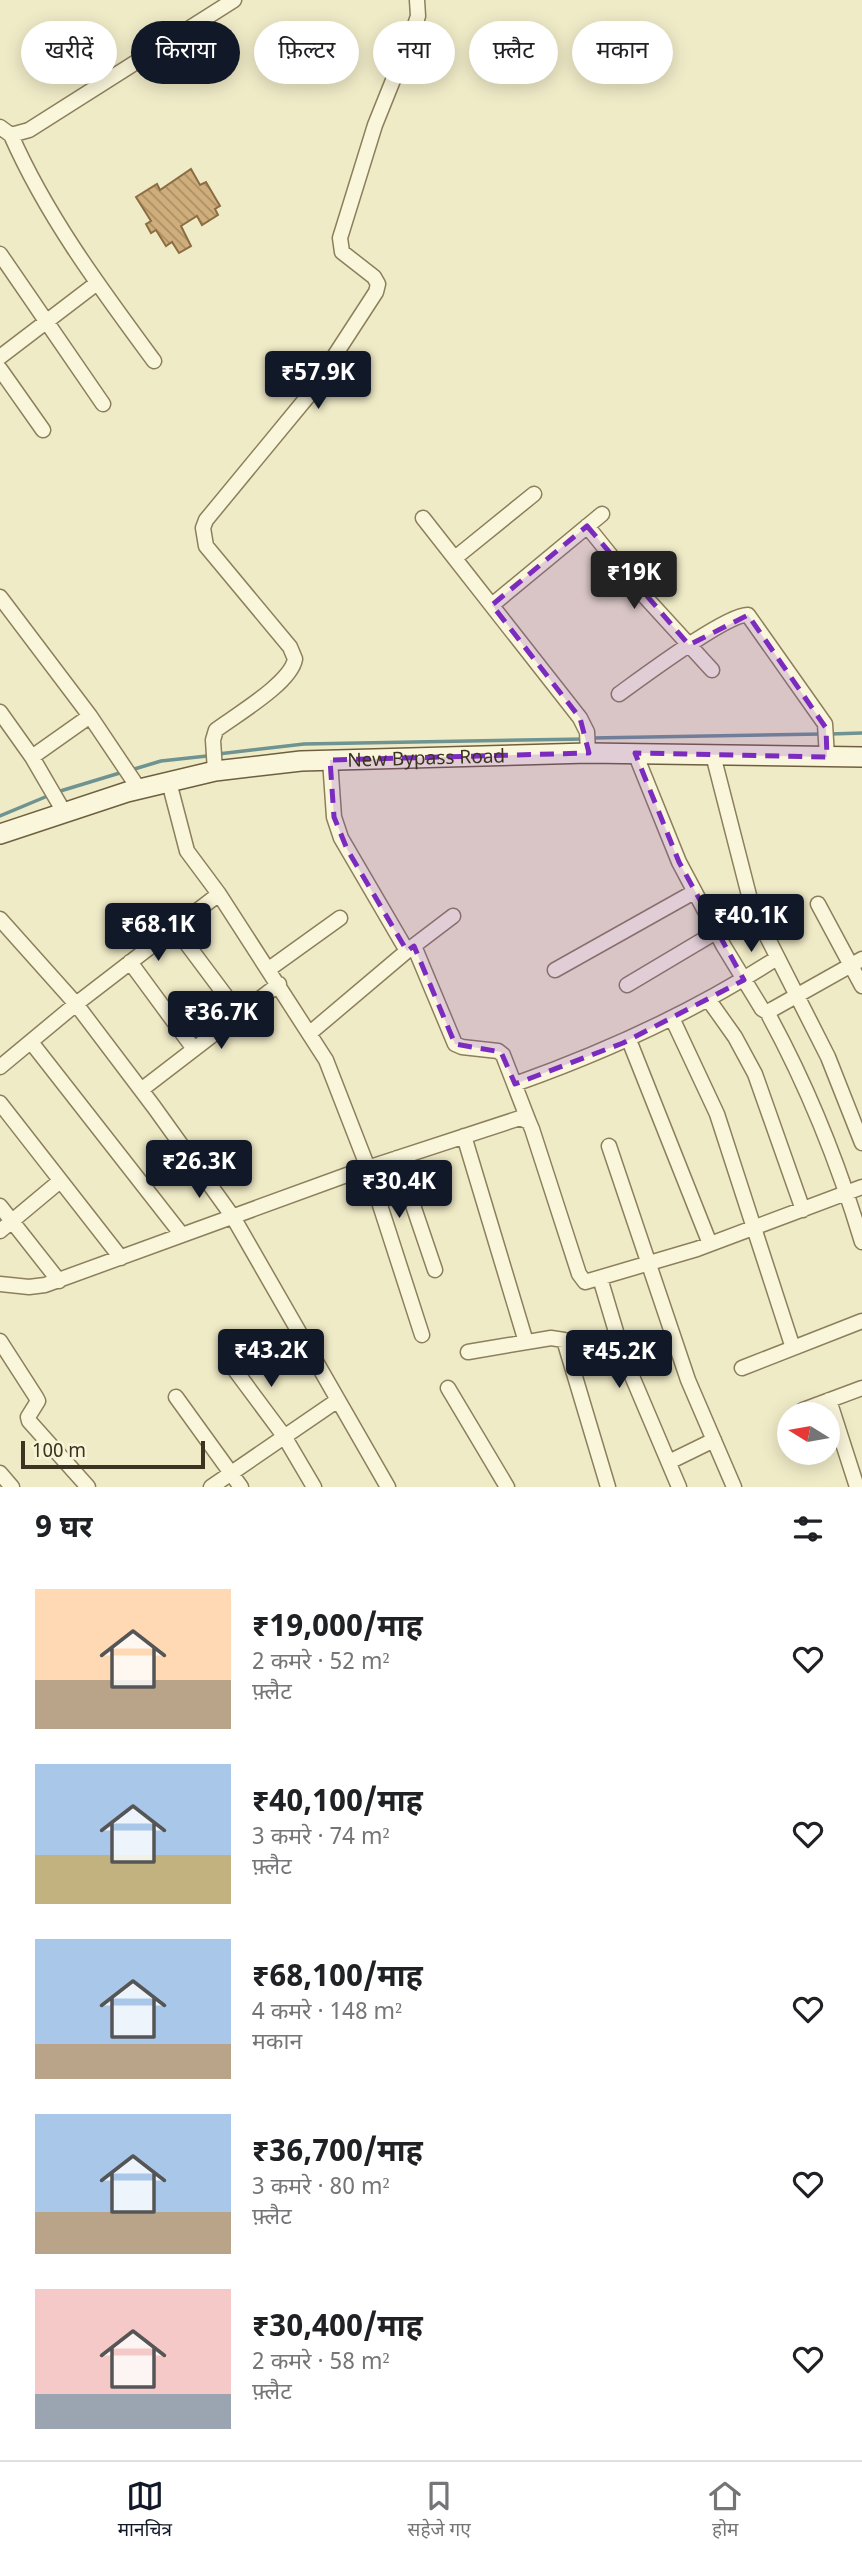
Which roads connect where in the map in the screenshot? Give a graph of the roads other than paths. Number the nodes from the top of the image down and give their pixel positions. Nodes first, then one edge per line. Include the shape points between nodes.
1 (234, 0) edge
2 (418, 0) edge
3 (5, 131) edge
4 (0, 254) edge
5 (97, 283) junction
6 (47, 320) junction
7 (0, 357) edge
8 (154, 361) dead end
9 (0, 369) edge
10 (103, 404) dead end
11 (43, 430) dead end
12 (534, 494) dead end
13 (603, 514) dead end
14 (424, 519) dead end
15 (587, 526) junction
16 (455, 558) junction
17 (0, 597) edge
18 (492, 605) junction
19 (689, 645) junction
20 (712, 670) dead end
21 (619, 694) dead end
22 (0, 712) edge
23 (90, 716) junction
24 (587, 743) junction
25 (635, 753) junction
26 (713, 755) junction
27 (32, 757) junction
28 (827, 757) junction
29 (862, 757) edge
30 (330, 760) junction
31 (215, 771) junction
32 (131, 777) junction
33 (169, 782) junction
34 (59, 802) junction
35 (0, 834) edge
36 (694, 892) junction
37 (219, 894) junction
38 (818, 904) dead end
39 (453, 916) dead end
40 (340, 918) dead end
41 (0, 919) edge
42 (175, 928) junction
43 (716, 932) junction
44 (410, 948) junction
45 (777, 958) junction
46 (130, 962) junction
47 (856, 962) edge
48 (269, 970) junction
49 (555, 970) dead end
50 (744, 980) junction
51 (279, 984) junction
52 (627, 985) dead end
53 (862, 986) edge
54 (798, 995) junction
55 (708, 999) junction
56 (76, 1004) junction
57 (767, 1012) junction
58 (240, 1015) junction
59 (672, 1018) junction
60 (310, 1033) junction
61 (629, 1040) junction
62 (31, 1042) junction
63 (194, 1049) junction
64 (0, 1067) edge
65 (514, 1084) junction
66 (141, 1090) junction
67 (0, 1103) edge
68 (529, 1122) junction
69 (464, 1136) junction
70 (862, 1143) edge
71 (609, 1146) dead end
72 (397, 1158) junction
73 (368, 1168) junction
74 (60, 1181) junction
75 (862, 1187) edge
76 (848, 1193) junction
77 (0, 1206) edge
78 (803, 1210) junction
79 (233, 1217) junction
80 (12, 1222) junction
81 (755, 1228) junction
82 (0, 1231) edge
83 (182, 1235) junction
84 (862, 1242) edge
85 (710, 1244) junction
86 (121, 1258) junction
87 (647, 1264) junction
88 (435, 1270) dead end
89 (600, 1278) junction
90 (59, 1281) junction
91 (0, 1284) edge
92 (862, 1321) edge
93 (422, 1335) dead end
94 (0, 1341) edge
95 (526, 1342) junction
96 (793, 1348) junction
97 (468, 1352) dead end
98 (229, 1362) dead end
99 (742, 1368) dead end
100 (448, 1388) dead end
101 (862, 1388) edge
102 (176, 1397) dead end
103 (338, 1400) junction
104 (829, 1400) junction
105 (824, 1402) edge
106 (284, 1436) junction
107 (713, 1440) junction
108 (669, 1462) junction
109 (232, 1473) junction
110 (0, 1474) edge
111 (12, 1487) edge
112 (88, 1487) edge
113 (211, 1487) edge
114 (241, 1487) edge
115 (314, 1487) edge
116 (388, 1487) edge
117 (507, 1487) edge
118 (608, 1487) edge
119 (679, 1487) edge
120 (734, 1487) edge
121 (857, 1487) edge

1 - 3 street via 29,130
2 - 31 street via 418,16 375,125 340,237 342,252 374,277 376,292 309,395 203,528 206,545 295,659 292,669 270,690 216,730
3 - 5 street
4 - 6 street
5 - 6 street
5 - 8 street
6 - 7 street
6 - 10 street
9 - 11 street
12 - 16 street
13 - 15 street
14 - 16 street
15 - 18 street
15 - 19 street
16 - 18 street
17 - 23 street
18 - 24 street via 580,718
19 - 20 street
19 - 21 street
19 - 28 street via 738,616 748,615 823,720
22 - 27 street
23 - 27 street
23 - 32 street
24 - 25 main road, New Bypass Road
24 - 30 main road, New Bypass Road
25 - 26 main road, New Bypass Road
25 - 36 street
26 - 28 main road, New Bypass Road
26 - 45 street via 745,889
27 - 34 street
28 - 29 main road, New Bypass Road
30 - 31 main road, New Bypass Road
30 - 44 street via 334,817 341,838
31 - 33 main road, New Bypass Road
32 - 33 main road, New Bypass Road
32 - 34 main road, New Bypass Road
33 - 37 street via 187,851
34 - 35 main road, New Bypass Road
36 - 43 street
36 - 49 street
37 - 42 street
37 - 48 street
38 - 47 street
39 - 44 street
40 - 48 street
41 - 56 street
42 - 46 street
42 - 58 street
43 - 50 street
43 - 52 street
44 - 60 street
44 - 65 street via 455,1044 498,1051
45 - 50 street
45 - 54 street
46 - 56 street
46 - 63 street
47 - 53 street
47 - 54 street
48 - 51 street
50 - 55 street
50 - 57 street
51 - 58 street
51 - 60 street
54 - 57 street
54 - 70 street via 836,1074
55 - 59 street
55 - 78 street via 755,1074
56 - 62 street
56 - 66 street
57 - 76 street via 797,1068
58 - 63 street
59 - 61 street
59 - 81 street via 717,1114
60 - 73 street via 332,1072
61 - 65 street
61 - 85 street
62 - 64 street
62 - 83 street
63 - 66 street
65 - 68 street
66 - 79 street
67 - 74 street
68 - 69 street via 520,1118
68 - 89 street via 579,1275 585,1282
69 - 72 street
69 - 95 street
71 - 87 street
72 - 73 street
72 - 88 street
73 - 79 street
73 - 93 street
74 - 80 street
74 - 86 street
75 - 76 street
76 - 78 street
76 - 84 street
77 - 80 street
78 - 81 street
79 - 83 street
79 - 103 street
80 - 82 street
80 - 90 street
81 - 85 street
81 - 96 street
83 - 86 street
85 - 87 street
86 - 90 street
87 - 89 street
87 - 107 street
89 - 108 street via 623,1355
90 - 91 street via 29,1287
92 - 96 street
94 - 112 street via 38,1401 29,1421
95 - 97 street
95 - 118 street via 564,1340
96 - 99 street
98 - 106 street
100 - 117 street
101 - 104 street
102 - 109 street
103 - 106 street
103 - 116 street
104 - 105 street
104 - 121 street
106 - 109 street
106 - 115 street
107 - 108 street
107 - 120 street
108 - 119 street
109 - 113 street
109 - 114 street
110 - 111 street

